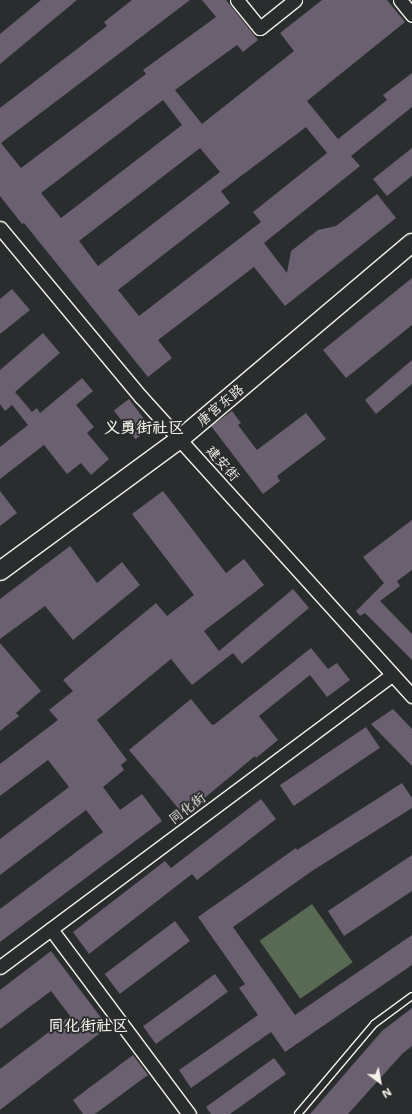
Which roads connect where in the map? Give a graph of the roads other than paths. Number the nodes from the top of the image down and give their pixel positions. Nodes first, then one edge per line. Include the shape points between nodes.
1 (237, 0) edge
2 (295, 0) edge
3 (400, 0) edge
4 (412, 15) edge
5 (0, 228) edge
6 (412, 243) edge
7 (180, 439) junction
8 (0, 571) edge
9 (392, 675) junction
10 (412, 696) edge
11 (51, 929) junction
12 (0, 967) edge
13 (412, 996) edge
14 (190, 1114) edge
15 (298, 1114) edge

1 - 2 street via 260,28
3 - 4 street
5 - 7 street, 建安街 via 141,397
6 - 7 street, 唐宫东路
7 - 8 street, 唐宫东路
7 - 9 street, 建安街
9 - 10 street, 建安街
9 - 11 street, 同化街
11 - 12 street, 同化街
11 - 14 street
13 - 15 lane via 374,1024

